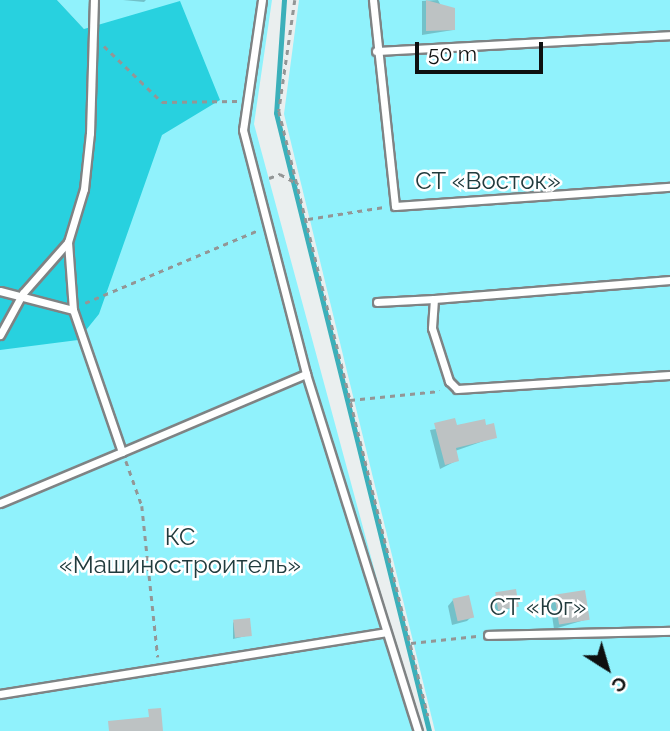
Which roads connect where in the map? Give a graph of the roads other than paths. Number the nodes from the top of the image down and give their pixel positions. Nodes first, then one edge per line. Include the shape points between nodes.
1 (94, 0) edge
2 (262, 0) edge
3 (373, 0) edge
4 (670, 35) edge
5 (376, 51) junction
6 (670, 187) edge
7 (68, 242) junction
8 (670, 281) edge
9 (0, 291) edge
10 (23, 293) junction
11 (434, 299) junction
12 (377, 302) dead end
13 (73, 310) junction
14 (0, 335) edge
15 (306, 374) junction
16 (670, 375) edge
17 (122, 452) junction
18 (0, 503) edge
19 (670, 631) edge
20 (385, 632) junction
21 (488, 635) road end
22 (0, 694) edge
23 (418, 731) edge

1 - 7 lane via 84,189
2 - 15 lane via 243,130
3 - 5 lane
4 - 5 lane
5 - 6 lane via 395,206
7 - 10 lane
7 - 13 lane
8 - 11 lane
9 - 10 lane
10 - 13 lane
10 - 14 lane
11 - 12 lane
11 - 16 lane via 432,328 449,381 457,389
13 - 17 lane
15 - 17 lane
15 - 20 lane
17 - 18 lane
19 - 21 lane
20 - 22 lane via 159,673
20 - 23 lane

